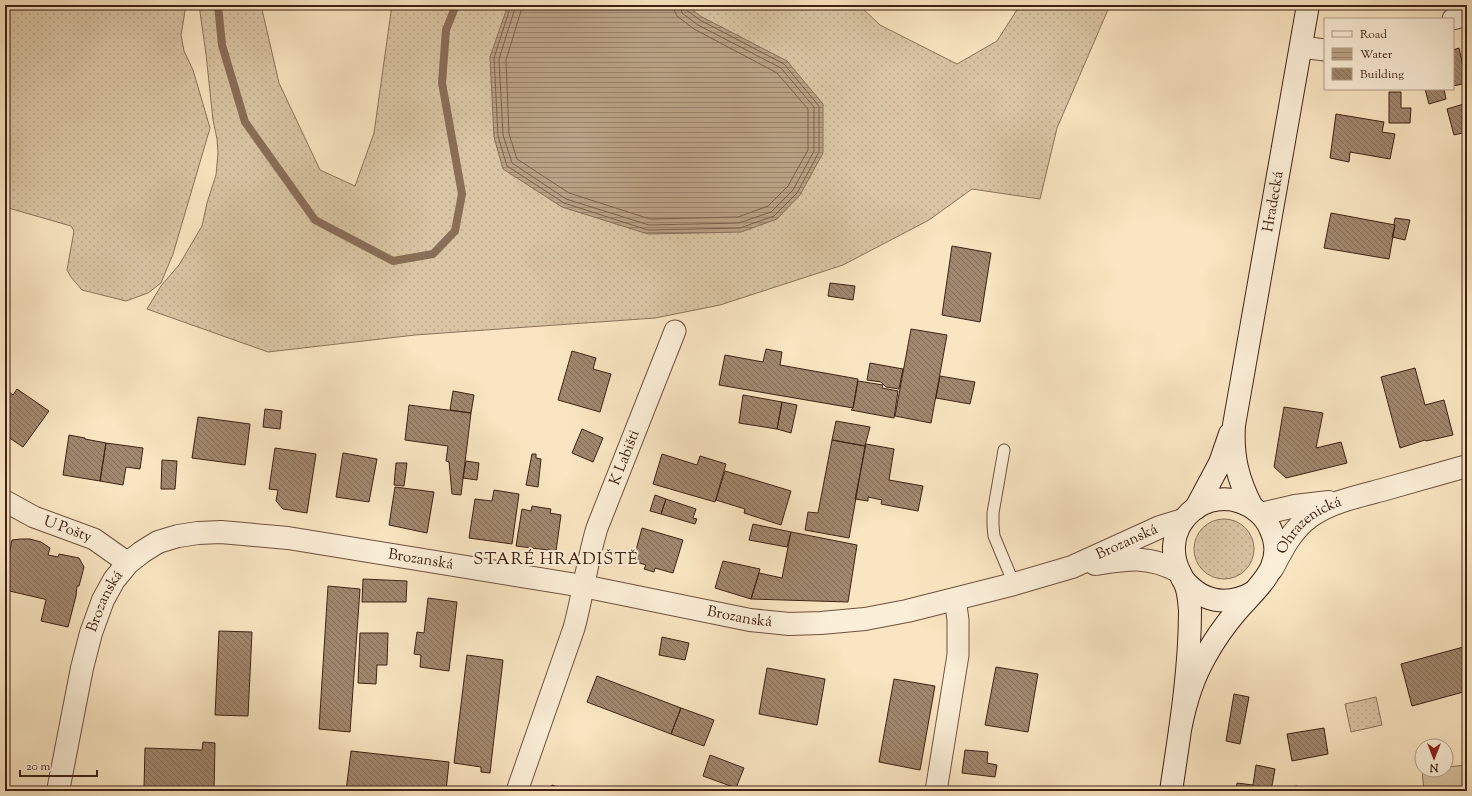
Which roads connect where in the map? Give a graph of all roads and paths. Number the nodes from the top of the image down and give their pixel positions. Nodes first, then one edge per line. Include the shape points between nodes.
1 (1308, 5) edge
2 (1467, 15) edge
3 (1454, 19) edge
4 (1301, 47) junction
5 (1324, 50) edge
6 (675, 331) dead end
7 (1238, 398) junction
8 (1004, 450) dead end
9 (1467, 466) edge
10 (1363, 495) junction
11 (5, 502) edge
12 (1257, 511) junction
13 (1190, 514) junction
14 (128, 563) junction
15 (1072, 567) junction
16 (1180, 574) junction
17 (1266, 579) junction
18 (1014, 584) junction
19 (583, 586) junction
20 (955, 599) junction
21 (1180, 730) junction
22 (58, 791) edge
23 (518, 791) edge
24 (936, 791) edge
25 (1171, 791) edge

1 - 4 street, Hradecká
2 - 3 street
4 - 5 street
4 - 7 street, Hradecká
6 - 19 street, K Labišti via 597,528
7 - 12 street, Hradecká via 1233,432 1234,455 1240,482
7 - 13 street, Hradecká via 1220,463
8 - 18 lane via 992,526
9 - 10 street, Ohrazenická
10 - 12 street, Ohrazenická
10 - 17 street, Ohrazenická via 1310,516 1294,532
11 - 14 street, U Pošty via 34,517 94,539
12 - 13 street via 1237,500 1220,499 1212,500
12 - 17 street via 1268,522 1275,543 1274,564
13 - 15 street, Brozanská
13 - 16 street via 1175,536 1174,553
14 - 19 street, Brozanská via 158,542 184,535 221,532 288,538
14 - 22 street, Brozanská via 114,580 103,600 91,634
15 - 16 street, Brozanská via 1118,560 1149,559 1167,565
15 - 18 street, Brozanská
16 - 17 street via 1197,593 1226,601 1246,596 1255,591
16 - 21 street via 1188,593 1190,609 1186,683
17 - 21 street via 1224,626 1206,655 1189,691
18 - 20 street, Brozanská
19 - 20 street, Brozanská via 750,620 789,624 865,619
19 - 23 street, K Labišti via 574,628
20 - 24 street via 958,655
21 - 25 street

